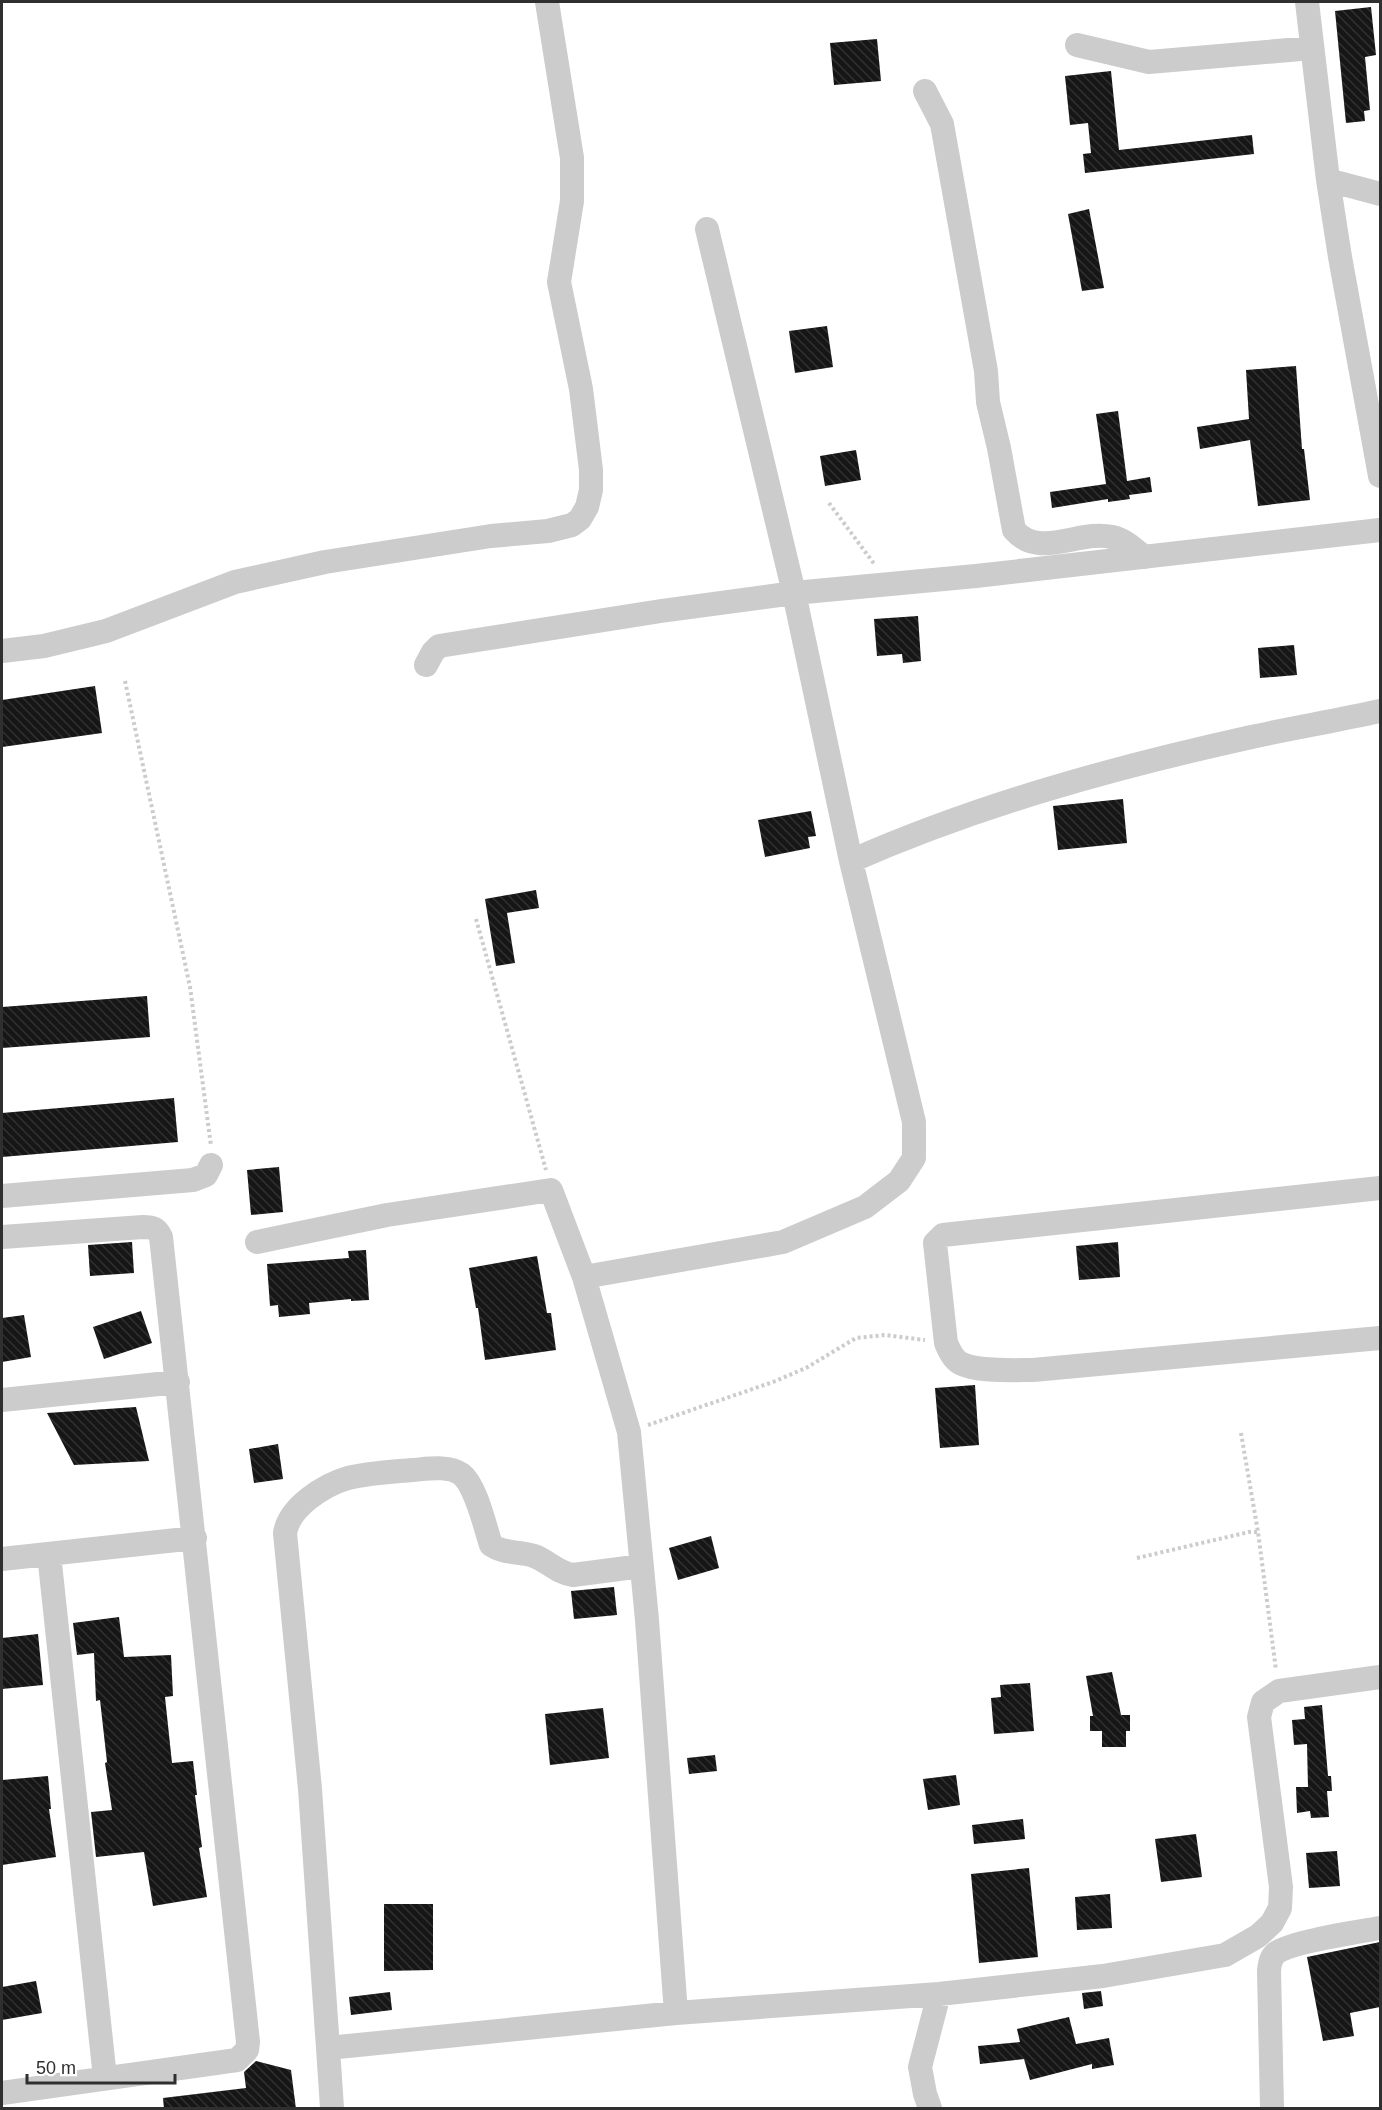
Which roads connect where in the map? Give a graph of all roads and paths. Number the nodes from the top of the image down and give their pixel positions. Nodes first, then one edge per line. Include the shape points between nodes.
1 (547, 2) edge
2 (1307, 2) edge
3 (1077, 45) dead end
4 (1312, 48) junction
5 (925, 91) dead end
6 (1328, 180) junction
7 (1380, 194) edge
8 (707, 229) dead end
9 (1380, 476) edge
10 (830, 503) dead end
11 (1380, 530) edge
12 (1144, 557) junction
13 (890, 585) junction
14 (794, 593) junction
15 (2, 651) edge
16 (426, 664) dead end
17 (126, 681) dead end
18 (1380, 711) edge
19 (851, 861) junction
20 (476, 919) dead end
21 (211, 1165) joint
22 (1380, 1188) edge
23 (551, 1190) junction
24 (2, 1196) edge
25 (2, 1237) edge
26 (257, 1242) dead end
27 (584, 1277) junction
28 (1380, 1338) edge
29 (946, 1343) junction
30 (178, 1382) junction
31 (2, 1400) edge
32 (629, 1432) junction
33 (1241, 1433) dead end
34 (1258, 1532) junction
35 (195, 1538) junction
36 (49, 1554) junction
37 (1137, 1558) dead end
38 (2, 1559) edge
39 (642, 1566) junction
40 (1380, 1677) edge
41 (1279, 1691) junction
42 (1380, 1928) edge
43 (939, 1994) junction
44 (676, 2013) junction
45 (328, 2048) junction
46 (105, 2078) junction
47 (16, 2097) edge
48 (332, 2109) edge
49 (930, 2109) edge
50 (1272, 2109) edge

1 - 15 street via 572,158 572,201 559,282 581,389 591,470 589,499 580,519 548,531 326,562 235,582 106,631 44,646
2 - 4 street
3 - 4 street via 1149,62
4 - 6 street
5 - 12 street via 939,116 949,159 988,402 1014,530 1032,543 1114,537
6 - 7 street
6 - 9 street
8 - 14 street
10 - 13 path
11 - 12 street
12 - 13 street
13 - 14 street
14 - 16 street via 439,646
14 - 19 street
17 - 21 path via 190,987
18 - 19 street via 1163,757 1023,796 911,834
19 - 27 street via 914,1122 914,1158 899,1181 865,1208 783,1242
20 - 23 path
21 - 24 street via 206,1175 193,1180
22 - 29 street via 943,1235 935,1243
23 - 26 street via 387,1215
23 - 27 street
25 - 30 street via 126,1227 153,1227 158,1231 164,1245
27 - 32 street
28 - 29 street via 991,1371 960,1363
29 - 32 path via 885,1335 856,1338 795,1373
30 - 31 street
30 - 35 street
32 - 39 street
33 - 34 path
34 - 37 path
34 - 41 path
35 - 36 street
35 - 46 street via 247,2050 237,2060
36 - 38 street
36 - 46 street
39 - 44 street
39 - 45 street via 562,1574 537,1557 499,1550 491,1545 466,1478 441,1468 346,1479 311,1496 287,1522
40 - 41 street
41 - 43 street via 1263,1702 1259,1717 1281,1887 1280,1908 1258,1936 1226,1955 1103,1976
42 - 50 street via 1291,1946 1270,1960
43 - 44 street
43 - 49 street via 920,2067
44 - 45 street
45 - 48 street
46 - 47 street

